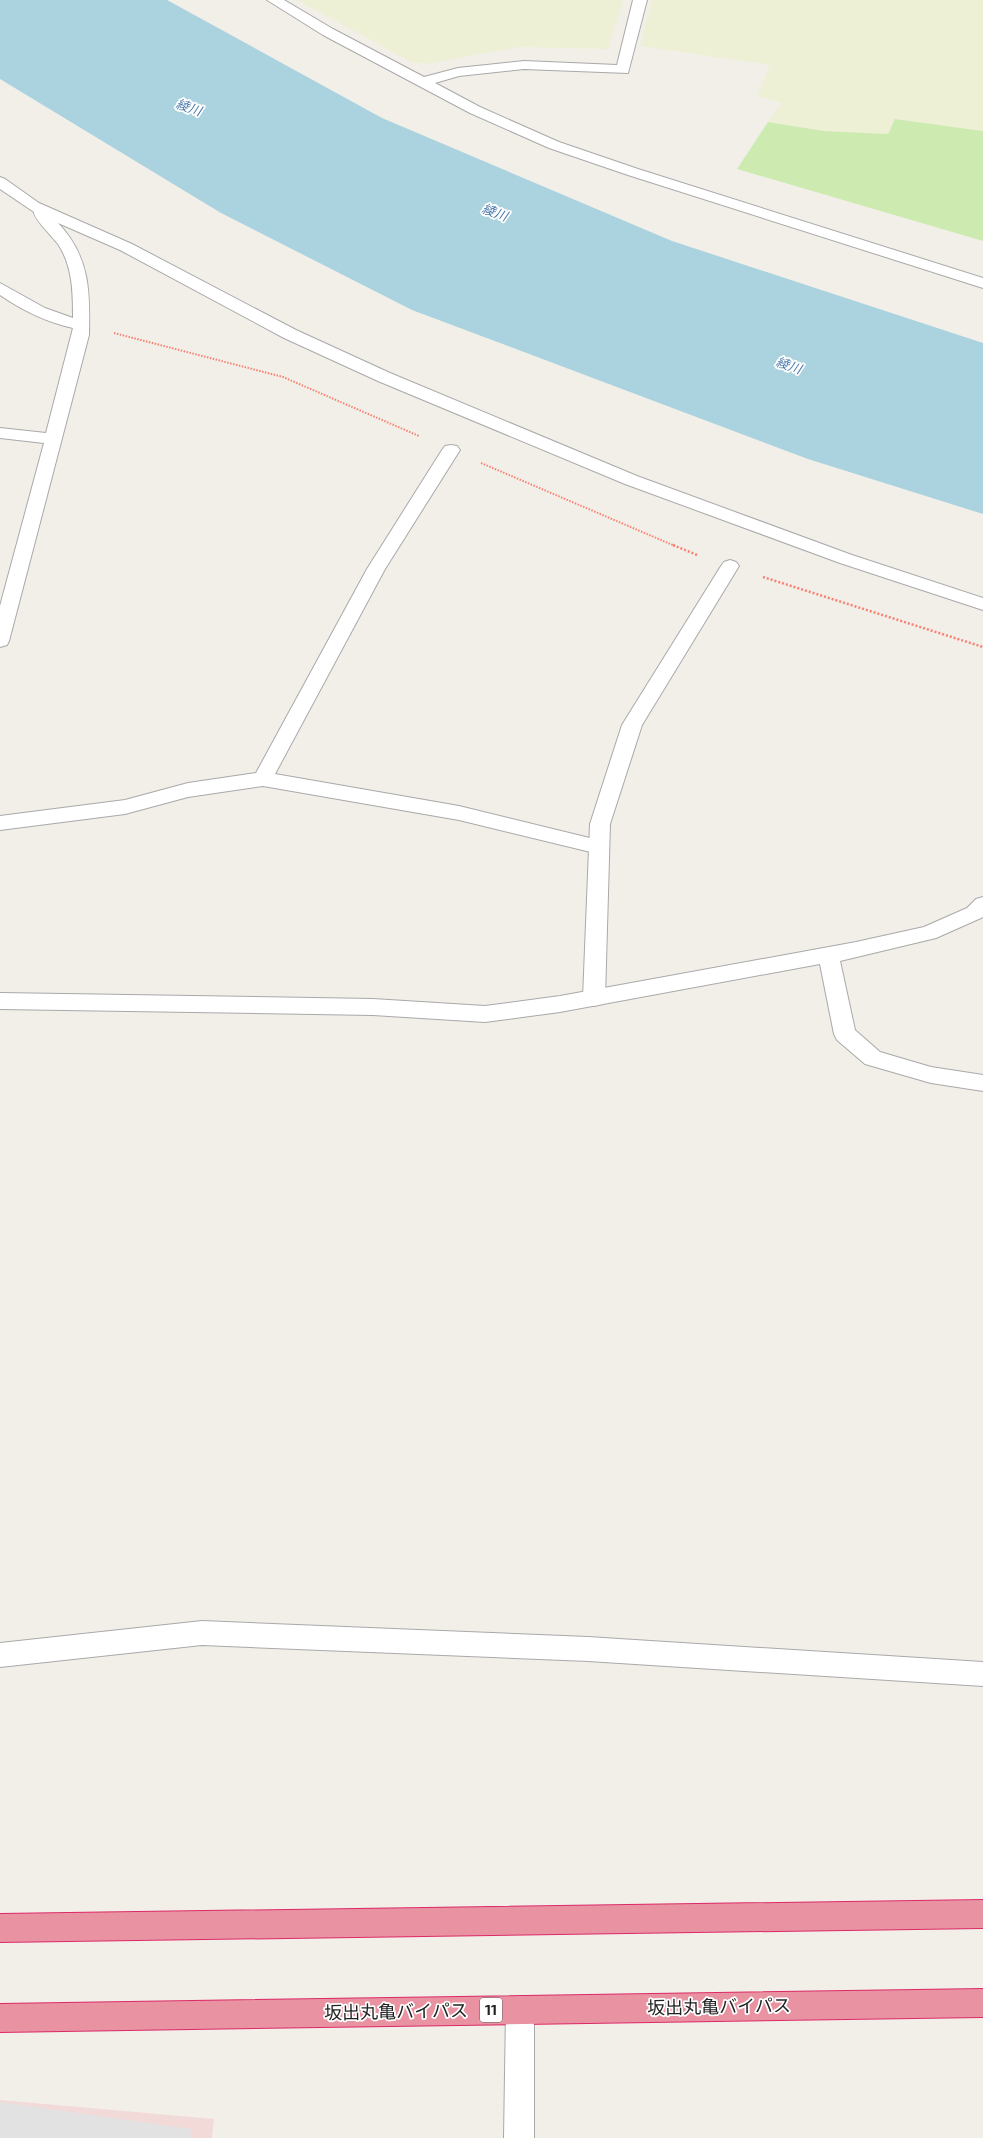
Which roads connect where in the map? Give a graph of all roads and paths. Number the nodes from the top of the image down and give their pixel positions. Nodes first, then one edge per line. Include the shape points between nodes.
1 (274, 0) edge
2 (640, 0) edge
3 (422, 82) junction
4 (0, 182) edge
5 (33, 206) junction
6 (983, 283) edge
7 (0, 288) edge
8 (81, 325) junction
9 (0, 433) edge
10 (54, 439) junction
11 (451, 450) junction
12 (730, 566) junction
13 (983, 604) edge
14 (0, 641) edge
15 (983, 647) edge
16 (263, 779) junction
17 (0, 823) edge
18 (599, 847) junction
19 (983, 904) edge
20 (828, 954) junction
21 (594, 998) junction
22 (0, 1001) edge
23 (983, 1083) edge
24 (0, 1655) edge
25 (983, 1674) edge
26 (983, 1914) edge
27 (0, 1928) edge
28 (983, 2003) edge
29 (520, 2010) junction
30 (0, 2018) edge
31 (519, 2138) edge

1 - 3 street
2 - 3 street via 623,70 524,65 458,72
3 - 6 street via 475,110 554,145 640,175
4 - 5 street
5 - 8 street via 57,230 78,268 82,298
5 - 13 street via 126,247 290,334 384,378 638,482 846,559
7 - 8 street via 62,322
8 - 10 street via 81,335
8 - 11 path via 283,377
9 - 10 street
10 - 14 street
11 - 12 path via 670,544
11 - 16 street via 376,569
12 - 15 path
12 - 18 street via 632,725 600,824
16 - 17 street via 188,790 124,807
16 - 18 street via 458,813
18 - 21 street
19 - 20 street via 974,913 929,933
20 - 21 street
20 - 23 street via 845,1034 873,1058 931,1075
21 - 22 street via 485,1014 373,1007
24 - 25 street via 202,1633 588,1649
26 - 27 highway
28 - 29 highway, 坂出丸亀バイパス / 11
29 - 30 highway, 坂出丸亀バイパス / 11
29 - 31 street

